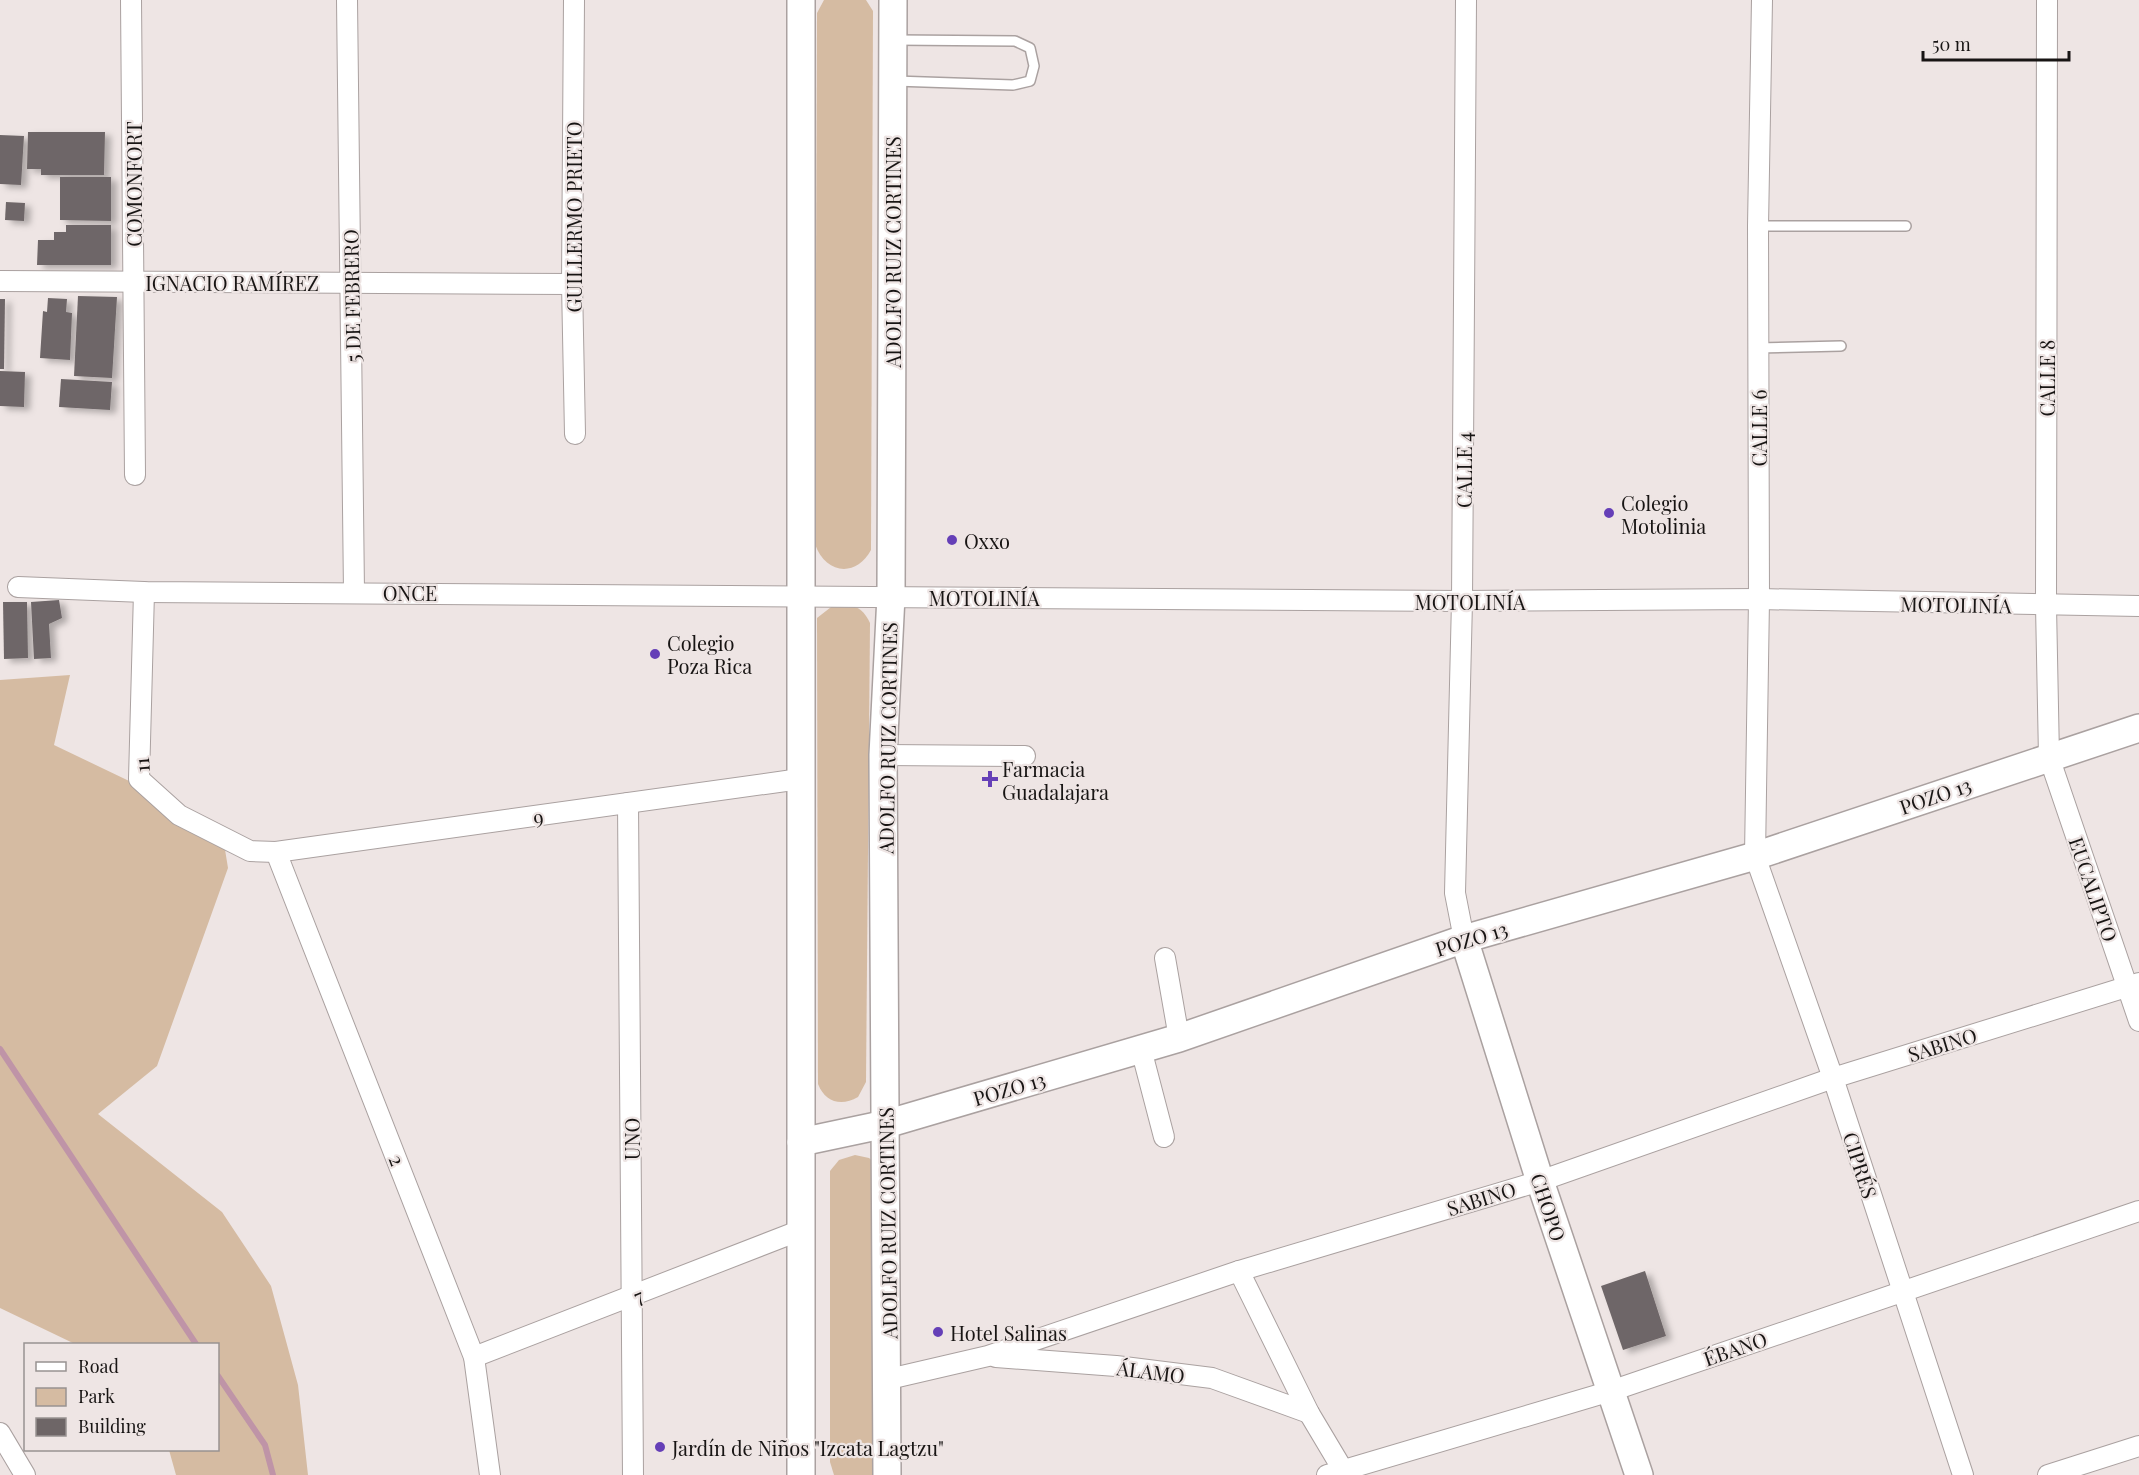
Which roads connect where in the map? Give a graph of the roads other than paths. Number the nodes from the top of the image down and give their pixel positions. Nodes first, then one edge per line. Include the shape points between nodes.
1 (131, 0) edge
2 (347, 0) edge
3 (574, 0) edge
4 (801, 0) edge
5 (893, 0) edge
6 (1466, 0) edge
7 (1762, 0) edge
8 (2047, 0) edge
9 (892, 40) junction
10 (892, 81) junction
11 (1758, 226) junction
12 (1906, 226) dead end
13 (0, 281) edge
14 (133, 282) junction
15 (351, 283) junction
16 (572, 284) junction
17 (1841, 346) dead end
18 (1757, 348) junction
19 (575, 434) dead end
20 (135, 475) dead end
21 (18, 587) dead end
22 (144, 592) junction
23 (354, 592) junction
24 (801, 596) junction
25 (891, 596) junction
26 (1759, 599) junction
27 (1462, 601) junction
28 (2046, 606) junction
29 (2139, 606) edge
30 (2139, 728) edge
31 (884, 755) junction
32 (1025, 756) dead end
33 (2049, 757) junction
34 (800, 779) junction
35 (628, 803) junction
36 (276, 852) junction
37 (1755, 856) junction
38 (1464, 939) junction
39 (1165, 958) dead end
40 (2134, 984) edge
41 (2139, 1021) edge
42 (1179, 1038) junction
43 (1141, 1049) junction
44 (1833, 1078) junction
45 (886, 1124) junction
46 (1164, 1137) dead end
47 (801, 1142) junction
48 (1540, 1181) junction
49 (2139, 1211) edge
50 (801, 1230) junction
51 (1239, 1271) junction
52 (1901, 1291) junction
53 (632, 1298) junction
54 (988, 1356) junction
55 (474, 1357) junction
56 (889, 1379) junction
57 (1611, 1392) junction
58 (1309, 1413) junction
59 (0, 1433) edge
60 (2139, 1446) edge
61 (1339, 1473) edge
62 (25, 1475) edge
63 (490, 1475) edge
64 (633, 1475) edge
65 (801, 1475) edge
66 (887, 1475) edge
67 (1639, 1475) edge
68 (1964, 1475) edge
69 (2048, 1475) edge

1 - 14 street, COMONFORT
2 - 15 street, 5 DE FEBRERO
3 - 16 street, GUILLERMO PRIETO
4 - 24 main road
5 - 9 main road, ADOLFO RUIZ CORTINES
6 - 27 street, CALLE 4
7 - 11 street, CALLE 6
8 - 28 street, CALLE 8
9 - 10 main road, ADOLFO RUIZ CORTINES
9 - 10 lane via 1015,41 1030,48 1034,66 1030,81 1013,85
10 - 25 main road, ADOLFO RUIZ CORTINES
11 - 12 lane
11 - 18 street, CALLE 6
13 - 14 street, IGNACIO RAMÍREZ
14 - 15 street, IGNACIO RAMÍREZ
14 - 20 street, COMONFORT
15 - 16 street, IGNACIO RAMÍREZ
15 - 23 street, 5 DE FEBRERO
16 - 19 street, GUILLERMO PRIETO
17 - 18 lane
18 - 26 street, CALLE 6
21 - 22 street, ONCE
22 - 23 street, ONCE
22 - 36 street, 11 via 139,779 179,815 250,851
23 - 24 street, ONCE
24 - 25 street, MOTOLINÍA
24 - 34 main road
25 - 27 street, MOTOLINÍA
25 - 31 main road, ADOLFO RUIZ CORTINES
26 - 27 street, MOTOLINÍA
26 - 28 street, MOTOLINÍA
26 - 37 street, CALLE 6
27 - 38 street, CALLE 4 via 1455,893
28 - 29 street, MOTOLINÍA
28 - 33 street, CALLE 8
30 - 33 main road, POZO 13
31 - 32 street
31 - 45 main road, ADOLFO RUIZ CORTINES
33 - 37 main road, POZO 13
33 - 40 street, EUCALIPTO
34 - 35 street, 9
34 - 47 main road
35 - 36 street, 9
35 - 53 street, UNO
36 - 55 street, 2
37 - 38 main road, POZO 13
37 - 44 street, CIPRÉS
38 - 42 main road, POZO 13
38 - 48 main road, CHOPO
39 - 42 street
40 - 41 street, EUCALIPTO
40 - 44 street, SABINO
42 - 43 main road, POZO 13
43 - 45 main road, POZO 13
43 - 46 street
44 - 48 street, SABINO
44 - 52 street, CIPRÉS
45 - 47 main road, POZO 13
45 - 56 main road, ADOLFO RUIZ CORTINES
47 - 50 main road
48 - 51 street, SABINO
48 - 57 main road, CHOPO
49 - 52 street, ÉBANO
50 - 53 street, 7
50 - 65 main road
51 - 54 street, SABINO
51 - 58 street
52 - 57 street, ÉBANO
52 - 68 street, CIPRÉS
53 - 55 street, 7
53 - 64 street, UNO
54 - 56 street, SABINO
54 - 58 street, ÁLAMO via 1212,1378
55 - 63 street, 2
56 - 66 main road, ADOLFO RUIZ CORTINES
57 - 61 street, ÉBANO
57 - 67 main road, CHOPO
58 - 61 street
59 - 62 street
60 - 69 street

